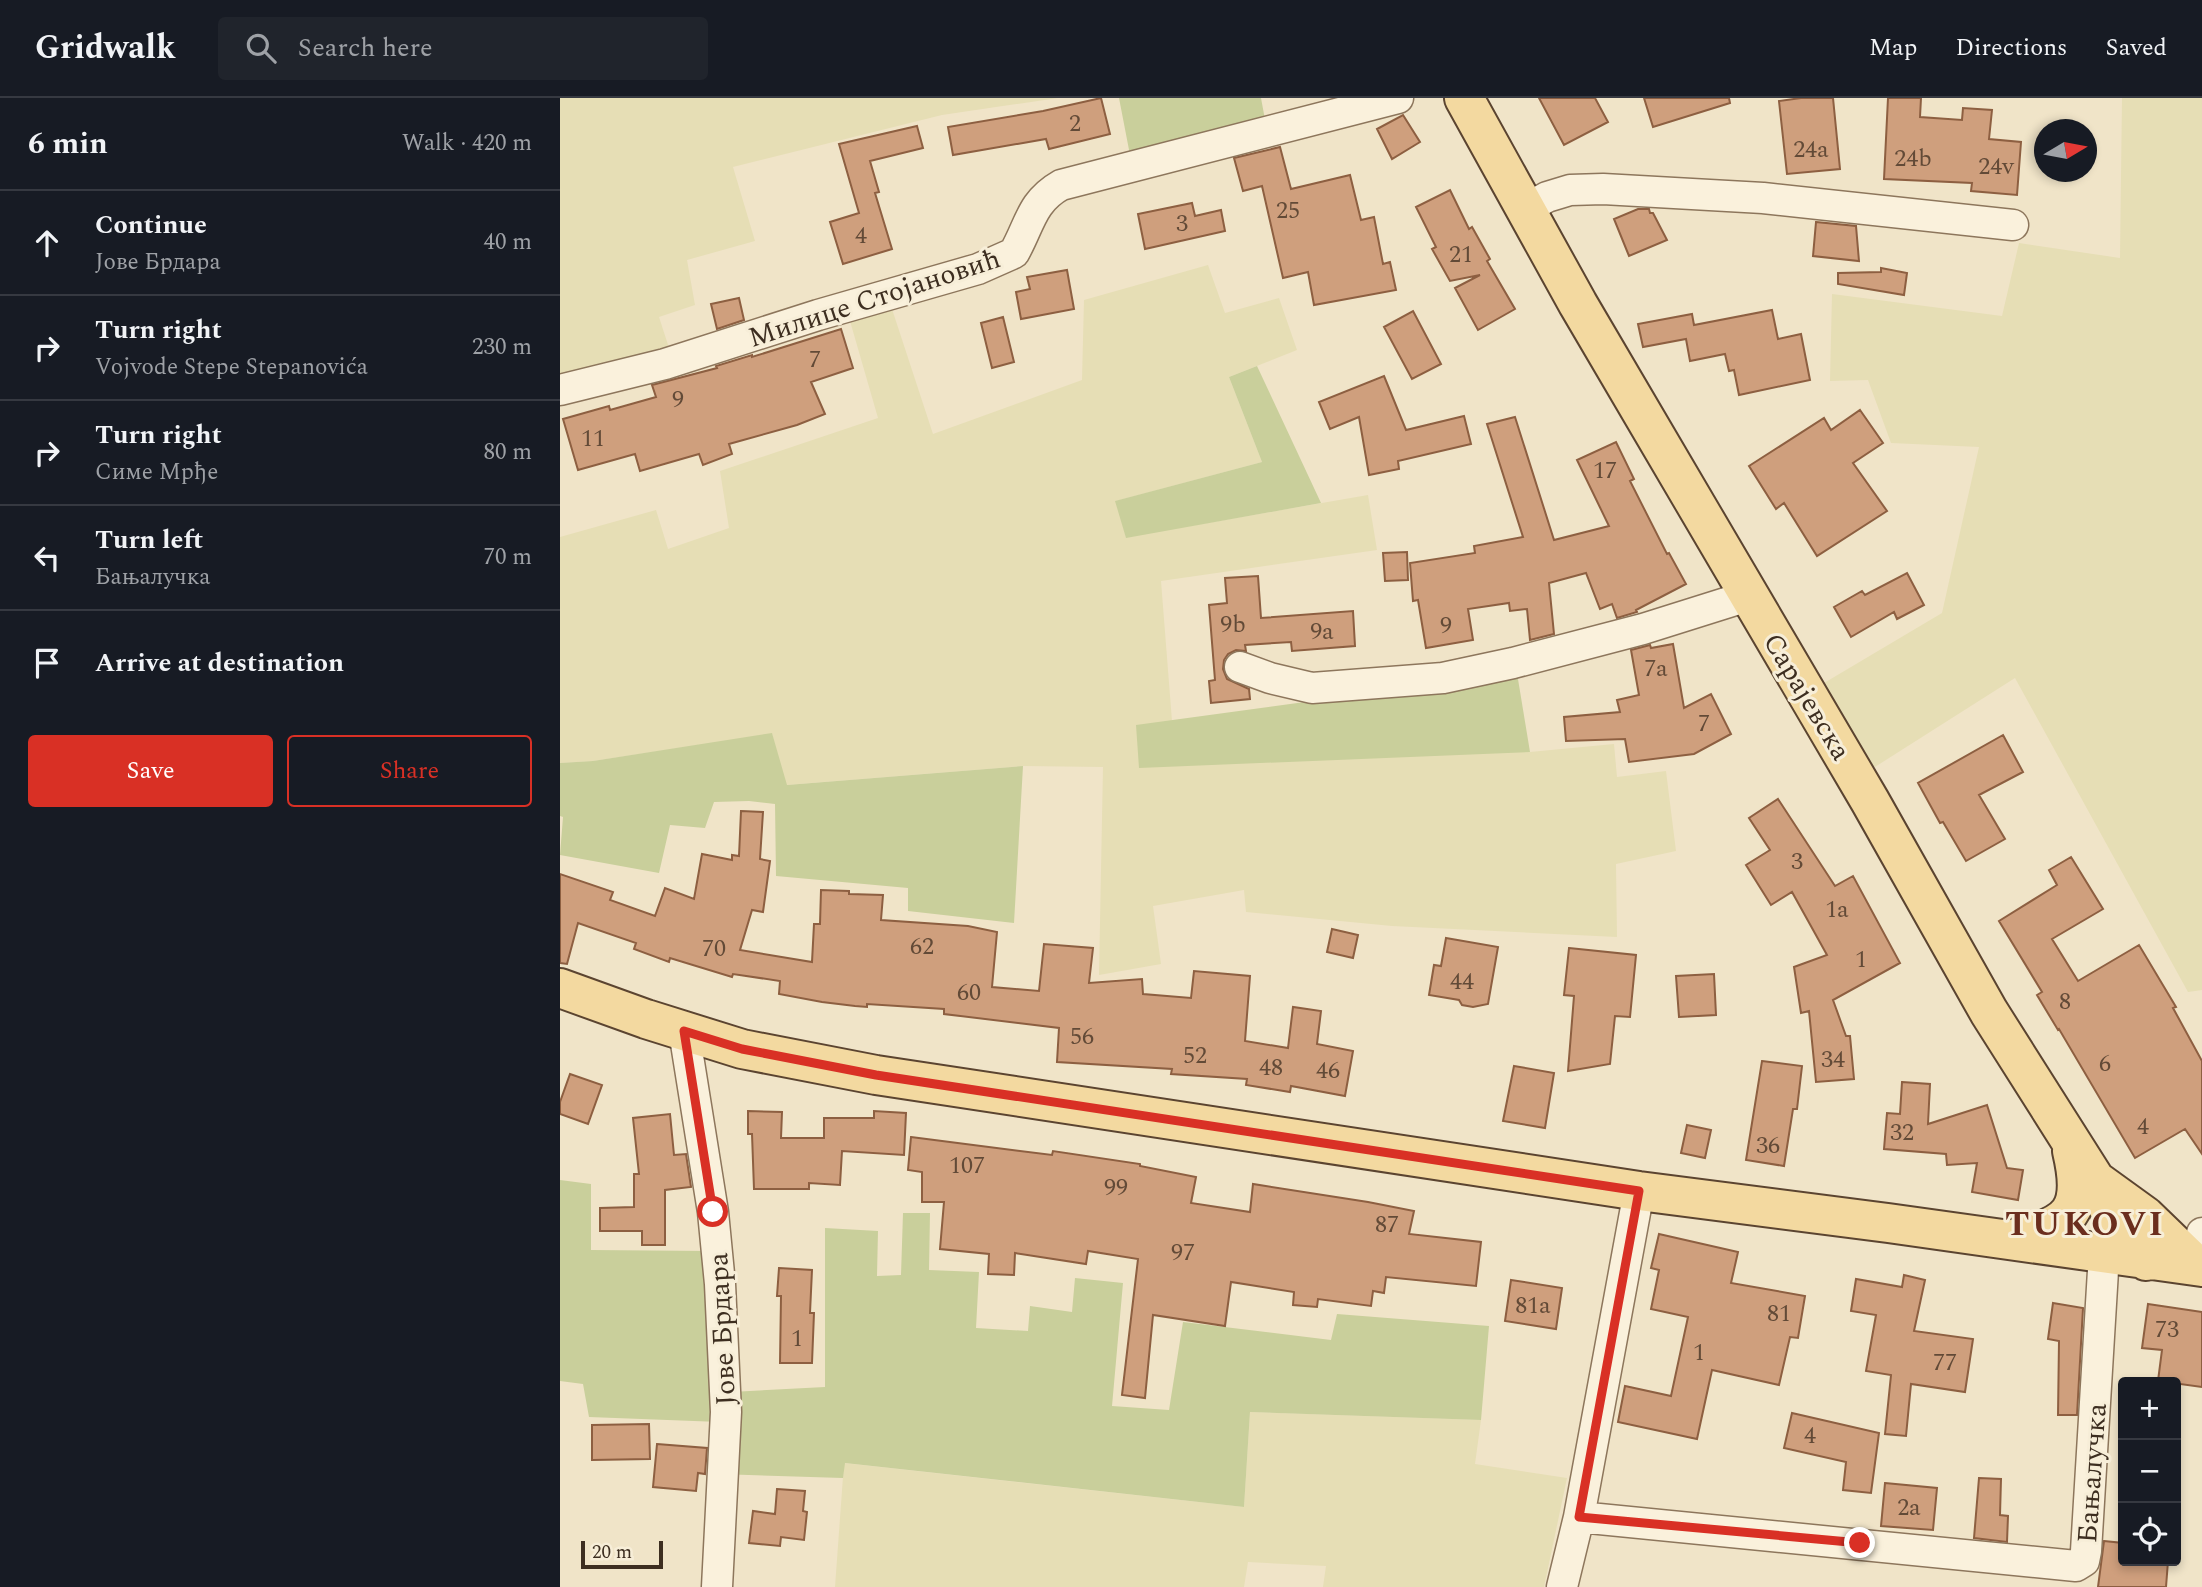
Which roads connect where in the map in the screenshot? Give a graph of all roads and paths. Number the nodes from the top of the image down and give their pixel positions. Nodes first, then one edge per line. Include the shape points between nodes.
1 (1398, 98) edge
2 (1464, 98) edge
3 (1526, 209) junction
4 (2013, 225) dead end
5 (560, 390) edge
6 (1748, 596) junction
7 (1240, 667) dead end
8 (560, 988) edge
9 (684, 1031) junction
10 (2069, 1138) junction
11 (2096, 1181) junction
12 (1639, 1191) junction
13 (2010, 1240) junction
14 (2104, 1254) junction
15 (2200, 1255) edge
16 (2146, 1261) junction
17 (1579, 1517) junction
18 (717, 1587) edge
19 (1562, 1587) edge

1 - 5 street, Милице Стојановић via 1061,186 1046,193 1036,205 1014,253 978,269 665,364
2 - 3 main road, Сарајевска
3 - 4 street via 1570,191 1603,189 1763,198
3 - 6 main road, Сарајевска
6 - 7 street via 1643,629 1443,678 1311,688
6 - 10 main road, Сарајевска via 1989,1012
8 - 9 main road
9 - 12 main road via 742,1049 876,1075
9 - 18 street, Јове Брдара via 720,1284 726,1412
10 - 11 main road, Сарајевска
10 - 13 main road via 2078,1175 2069,1214 2041,1233
11 - 15 main road
11 - 16 main road via 2113,1220
12 - 13 main road
12 - 17 street
13 - 14 main road
14 - 16 main road
14 - 17 street, Бањалучка via 2087,1551 2076,1566
15 - 16 main road
17 - 19 street

